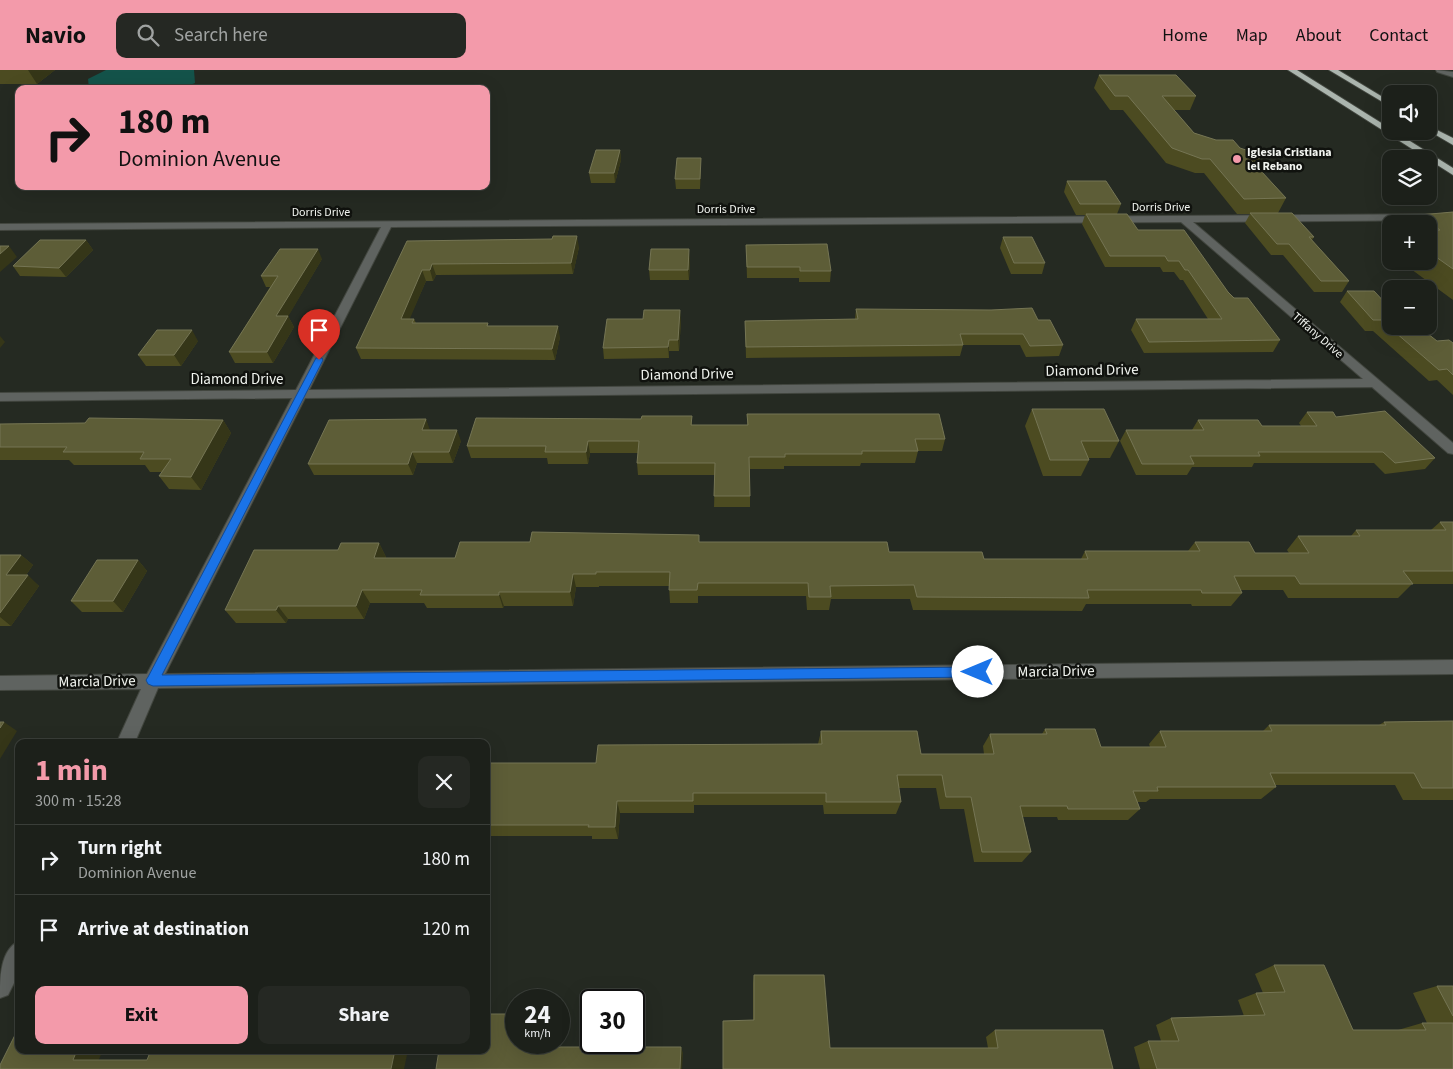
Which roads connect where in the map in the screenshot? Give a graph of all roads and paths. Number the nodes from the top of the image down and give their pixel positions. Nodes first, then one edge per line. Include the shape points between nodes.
1 (1292, 70) edge
2 (1333, 70) edge
3 (1440, 70) edge
4 (1453, 75) edge
5 (1382, 100) edge
6 (1374, 124) junction
7 (1382, 125) edge
8 (1437, 133) edge
9 (1417, 140) edge
10 (1453, 142) edge
11 (1444, 155) dead end
12 (1453, 172) edge
13 (1453, 217) edge
14 (1184, 219) junction
15 (388, 224) junction
16 (0, 227) edge
17 (1374, 383) junction
18 (301, 394) junction
19 (0, 396) edge
20 (1453, 450) edge
21 (1453, 667) edge
22 (153, 680) junction
23 (0, 683) edge
24 (127, 739) edge
25 (15, 959) edge
26 (0, 987) edge

1 - 6 highway
2 - 5 highway
3 - 4 street
6 - 7 highway
6 - 12 highway
8 - 10 highway
9 - 11 highway
13 - 14 street, Dorris Drive
14 - 15 street, Dorris Drive
14 - 17 street, Tiffany Drive
15 - 16 street, Dorris Drive
15 - 18 street
17 - 18 street, Diamond Drive
17 - 20 street, Tiffany Drive
18 - 19 street, Diamond Drive
18 - 22 street
21 - 22 street, Marcia Drive
22 - 23 street, Marcia Drive
22 - 24 street
25 - 26 street

